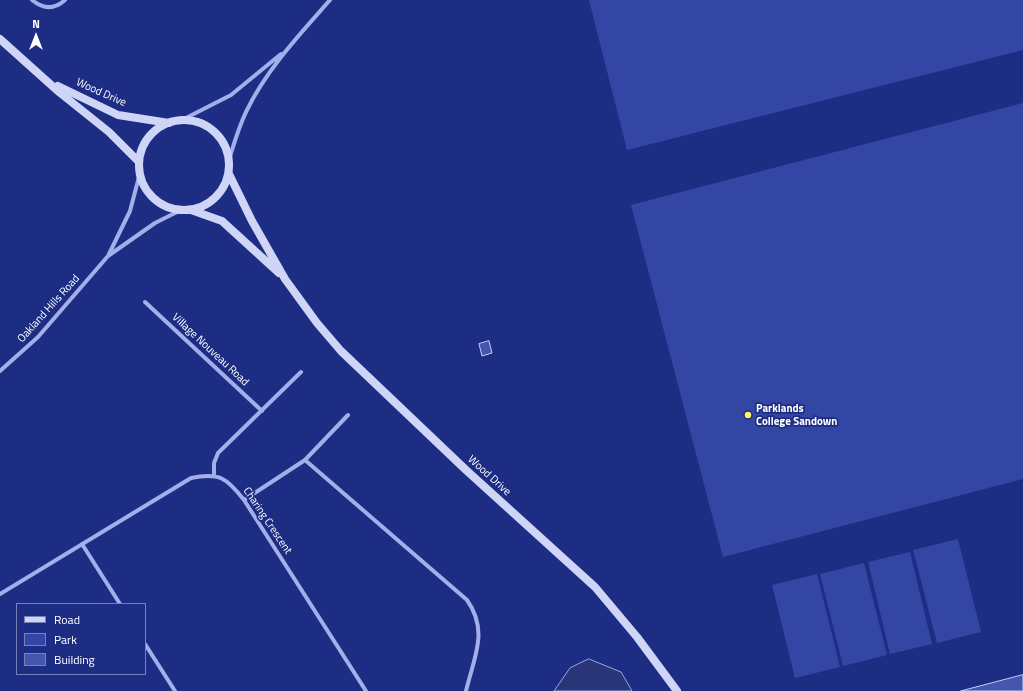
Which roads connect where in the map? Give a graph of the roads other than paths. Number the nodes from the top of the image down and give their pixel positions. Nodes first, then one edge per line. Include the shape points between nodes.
1 (32, 0) edge
2 (65, 0) edge
3 (330, 0) edge
4 (0, 39) edge
5 (286, 50) junction
6 (50, 82) junction
7 (182, 120) junction
8 (169, 123) junction
9 (229, 160) junction
10 (139, 162) junction
11 (140, 173) junction
12 (229, 174) junction
13 (181, 210) junction
14 (190, 210) junction
15 (108, 256) junction
16 (285, 279) junction
17 (145, 302) dead end
18 (0, 371) edge
19 (301, 372) dead end
20 (262, 411) junction
21 (348, 415) dead end
22 (305, 460) junction
23 (214, 475) junction
24 (244, 500) junction
25 (82, 544) junction
26 (0, 594) edge
27 (119, 603) edge
28 (146, 646) edge
29 (175, 691) edge
30 (366, 691) edge
31 (466, 691) edge
32 (676, 691) edge

1 - 2 street via 46,8 59,6
3 - 5 street
4 - 6 street, Wood Drive
5 - 7 street via 231,95
5 - 9 street via 246,110
6 - 8 street, Wood Drive via 118,115
6 - 10 street, Wood Drive via 109,132
7 - 8 street
7 - 9 street via 201,123 214,131 224,144
8 - 10 street via 158,128 148,138 142,148
9 - 12 street
10 - 11 street
11 - 13 street via 151,196 165,206
11 - 15 street, Oakland Hills Road via 130,211
12 - 14 street via 215,198
12 - 16 street, Wood Drive
13 - 14 street
13 - 15 street, Oakland Hills Road via 155,223
14 - 16 street, Wood Drive via 222,221
15 - 18 street, Oakland Hills Road via 38,337
16 - 32 street, Wood Drive via 317,323 367,378 595,587 637,637
17 - 20 street, Village Nouveau Road
19 - 20 street
20 - 23 street via 218,453 214,463
21 - 22 street
22 - 24 street
22 - 31 street via 467,600 475,611 480,629
23 - 24 street, Charing Crescent via 233,486
23 - 25 street via 190,478
24 - 30 street, Charing Crescent
25 - 26 street
25 - 27 street
28 - 29 street

